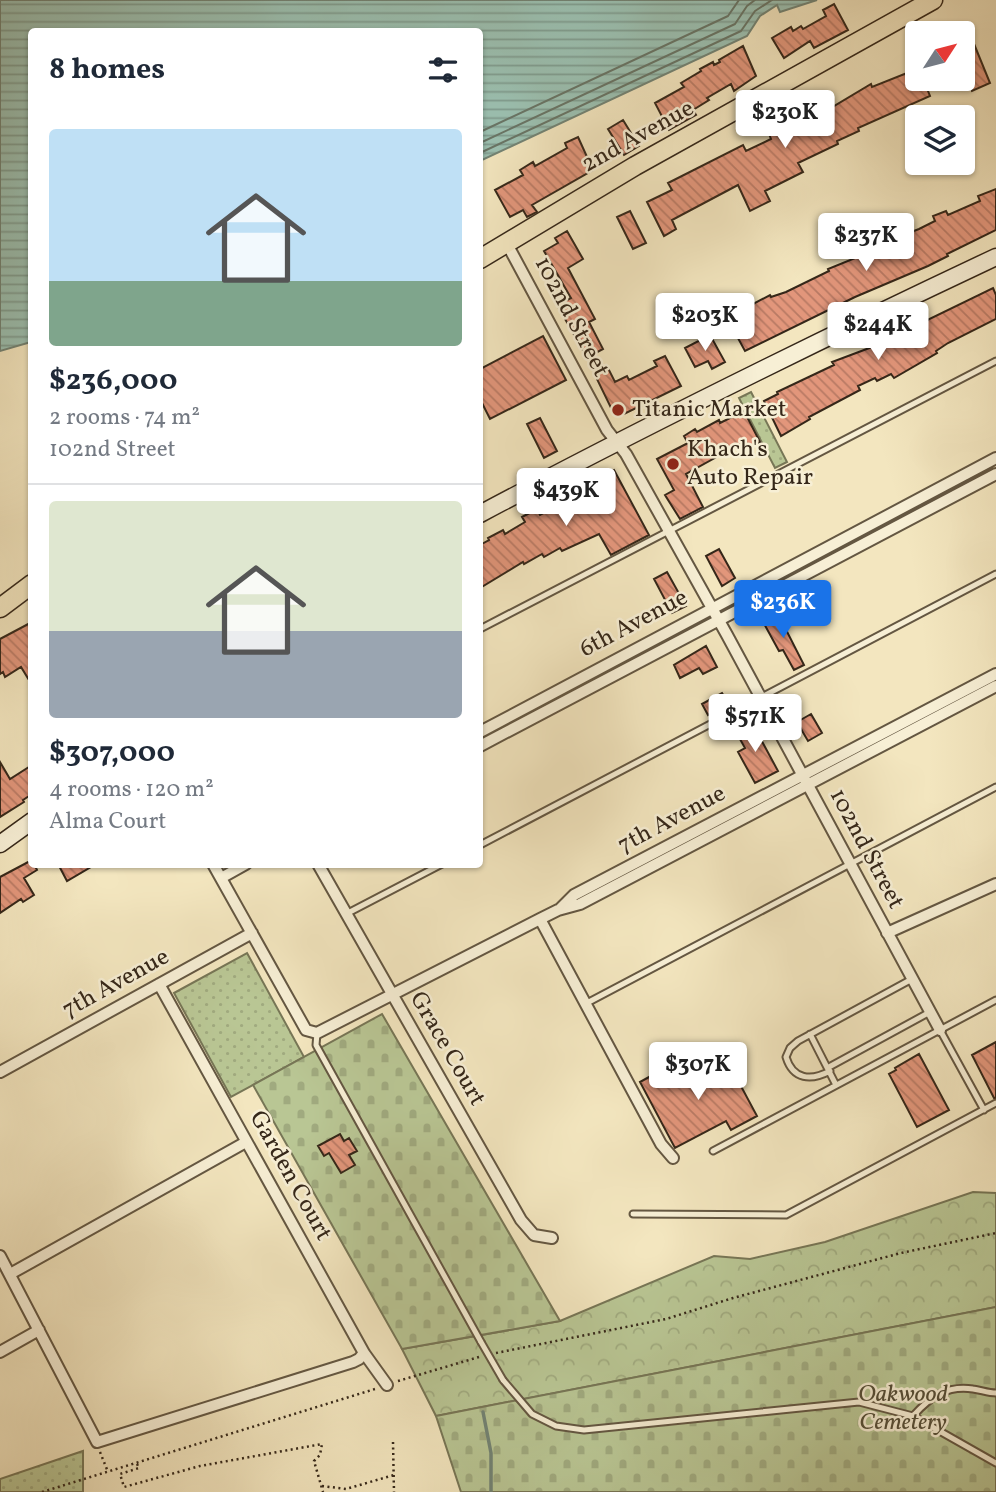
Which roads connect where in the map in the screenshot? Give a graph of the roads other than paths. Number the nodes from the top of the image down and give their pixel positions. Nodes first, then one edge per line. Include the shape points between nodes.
1 (933, 0) edge
2 (506, 242) junction
3 (483, 257) edge
4 (996, 257) edge
5 (996, 361) edge
6 (616, 441) junction
7 (996, 458) edge
8 (996, 474) edge
9 (483, 512) edge
10 (882, 518) junction
11 (888, 530) junction
12 (669, 532) junction
13 (996, 574) edge
14 (28, 587) edge
15 (0, 608) edge
16 (715, 614) junction
17 (483, 627) edge
18 (996, 674) edge
19 (996, 686) edge
20 (760, 697) junction
21 (926, 716) junction
22 (483, 730) edge
23 (483, 744) edge
24 (805, 781) junction
25 (996, 787) edge
26 (28, 824) edge
27 (483, 843) edge
28 (0, 844) edge
29 (849, 863) junction
30 (215, 868) edge
31 (239, 868) edge
32 (320, 868) edge
33 (434, 868) edge
34 (221, 878) junction
35 (996, 884) edge
36 (346, 914) junction
37 (540, 919) junction
38 (252, 933) junction
39 (887, 933) junction
40 (912, 979) junction
41 (159, 984) junction
42 (392, 994) junction
43 (996, 1000) edge
44 (585, 1004) junction
45 (930, 1012) junction
46 (940, 1030) junction
47 (317, 1033) junction
48 (810, 1034) junction
49 (829, 1069) junction
50 (0, 1072) edge
51 (836, 1085) junction
52 (996, 1103) edge
53 (984, 1110) junction
54 (246, 1142) junction
55 (713, 1151) dead end
56 (673, 1158) dead end
57 (633, 1214) dead end
58 (552, 1238) dead end
59 (0, 1256) edge
60 (10, 1274) junction
61 (39, 1330) junction
62 (0, 1352) edge
63 (364, 1353) junction
64 (387, 1385) road end
65 (996, 1393) edge
66 (914, 1416) junction
67 (996, 1463) edge

1 - 2 main road, 2nd Avenue
2 - 3 main road, 2nd Avenue
2 - 6 street, 102nd Street
4 - 6 street
5 - 12 lane
6 - 9 street
6 - 12 street, 102nd Street
7 - 10 street, 6th Avenue
8 - 11 street, 6th Avenue
10 - 11 lane
10 - 16 street, 6th Avenue
11 - 16 street, 6th Avenue
12 - 16 street, 102nd Street
12 - 17 lane
13 - 20 lane
14 - 15 main road
16 - 20 street, 102nd Street
16 - 22 street, 6th Avenue
16 - 23 street, 6th Avenue
18 - 21 street, 7th Avenue
19 - 21 street, 7th Avenue
20 - 24 street, 102nd Street
20 - 27 lane
21 - 24 street, 7th Avenue
24 - 29 street, 102nd Street
24 - 37 street, 7th Avenue via 574,895 558,911
25 - 29 lane
26 - 28 street
29 - 39 street, 102nd Street
29 - 44 lane
30 - 34 street
31 - 34 street
32 - 36 street, Grace Court
33 - 36 lane
34 - 38 street
35 - 39 street
36 - 42 street, Grace Court
37 - 42 street, 7th Avenue
37 - 44 street
38 - 41 street, 7th Avenue
38 - 47 street via 306,1030
39 - 40 street, 102nd Street
40 - 45 street, 102nd Street
40 - 48 lane
41 - 50 street, 7th Avenue
41 - 54 street, Garden Court
42 - 47 street, 7th Avenue
42 - 58 street, Grace Court via 521,1220 534,1235
43 - 46 lane
44 - 56 street
45 - 46 street, 102nd Street
45 - 49 lane
46 - 51 lane
46 - 53 lane, 102nd Street
47 - 66 lane, bridge via 316,1045 481,1342 503,1380 532,1414 556,1426 584,1430 859,1402
48 - 49 lane
48 - 49 lane via 790,1048 786,1057 789,1067 804,1078 821,1076
49 - 51 lane
51 - 55 lane
52 - 53 lane
53 - 57 lane via 786,1215
54 - 60 street
54 - 63 street, Garden Court
59 - 60 street
60 - 61 street
61 - 62 street
61 - 63 street via 97,1442 353,1362
63 - 64 street, Garden Court
65 - 66 lane via 948,1390 927,1399
66 - 67 lane

